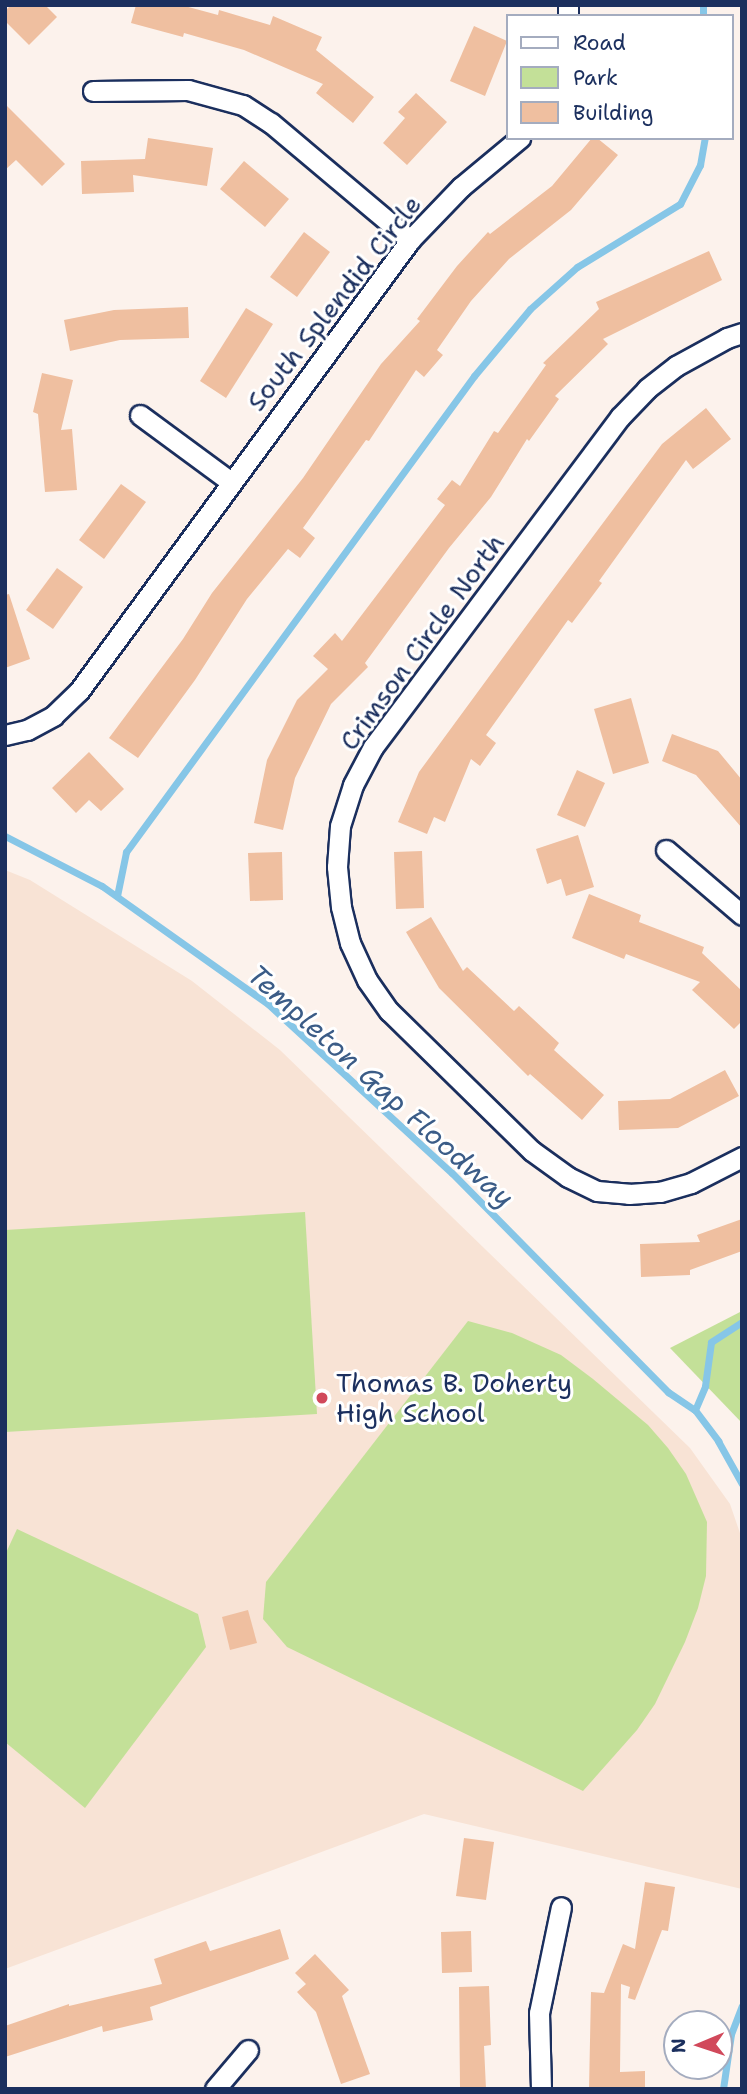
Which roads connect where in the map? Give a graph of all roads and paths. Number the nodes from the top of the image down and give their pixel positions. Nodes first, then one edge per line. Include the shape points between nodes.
1 (93, 91) dead end
2 (518, 140) edge
3 (410, 240) junction
4 (742, 333) edge
5 (140, 415) dead end
6 (231, 482) junction
7 (5, 735) edge
8 (666, 850) dead end
9 (742, 915) edge
10 (742, 1157) edge
11 (561, 1907) dead end
12 (248, 2050) dead end
13 (215, 2089) edge
14 (541, 2089) edge

1 - 3 street via 188,90 243,105 271,122
2 - 3 street, South Splendid Circle via 461,187
3 - 6 street, South Splendid Circle
4 - 10 street, Crimson Circle North via 676,366 620,417 373,747 353,785 340,826 337,867 350,943 388,1011 533,1151 568,1177 597,1191 660,1192 691,1183
5 - 6 street
6 - 7 street, South Splendid Circle via 79,691 53,716
8 - 9 street
11 - 14 street via 539,2013
12 - 13 street

